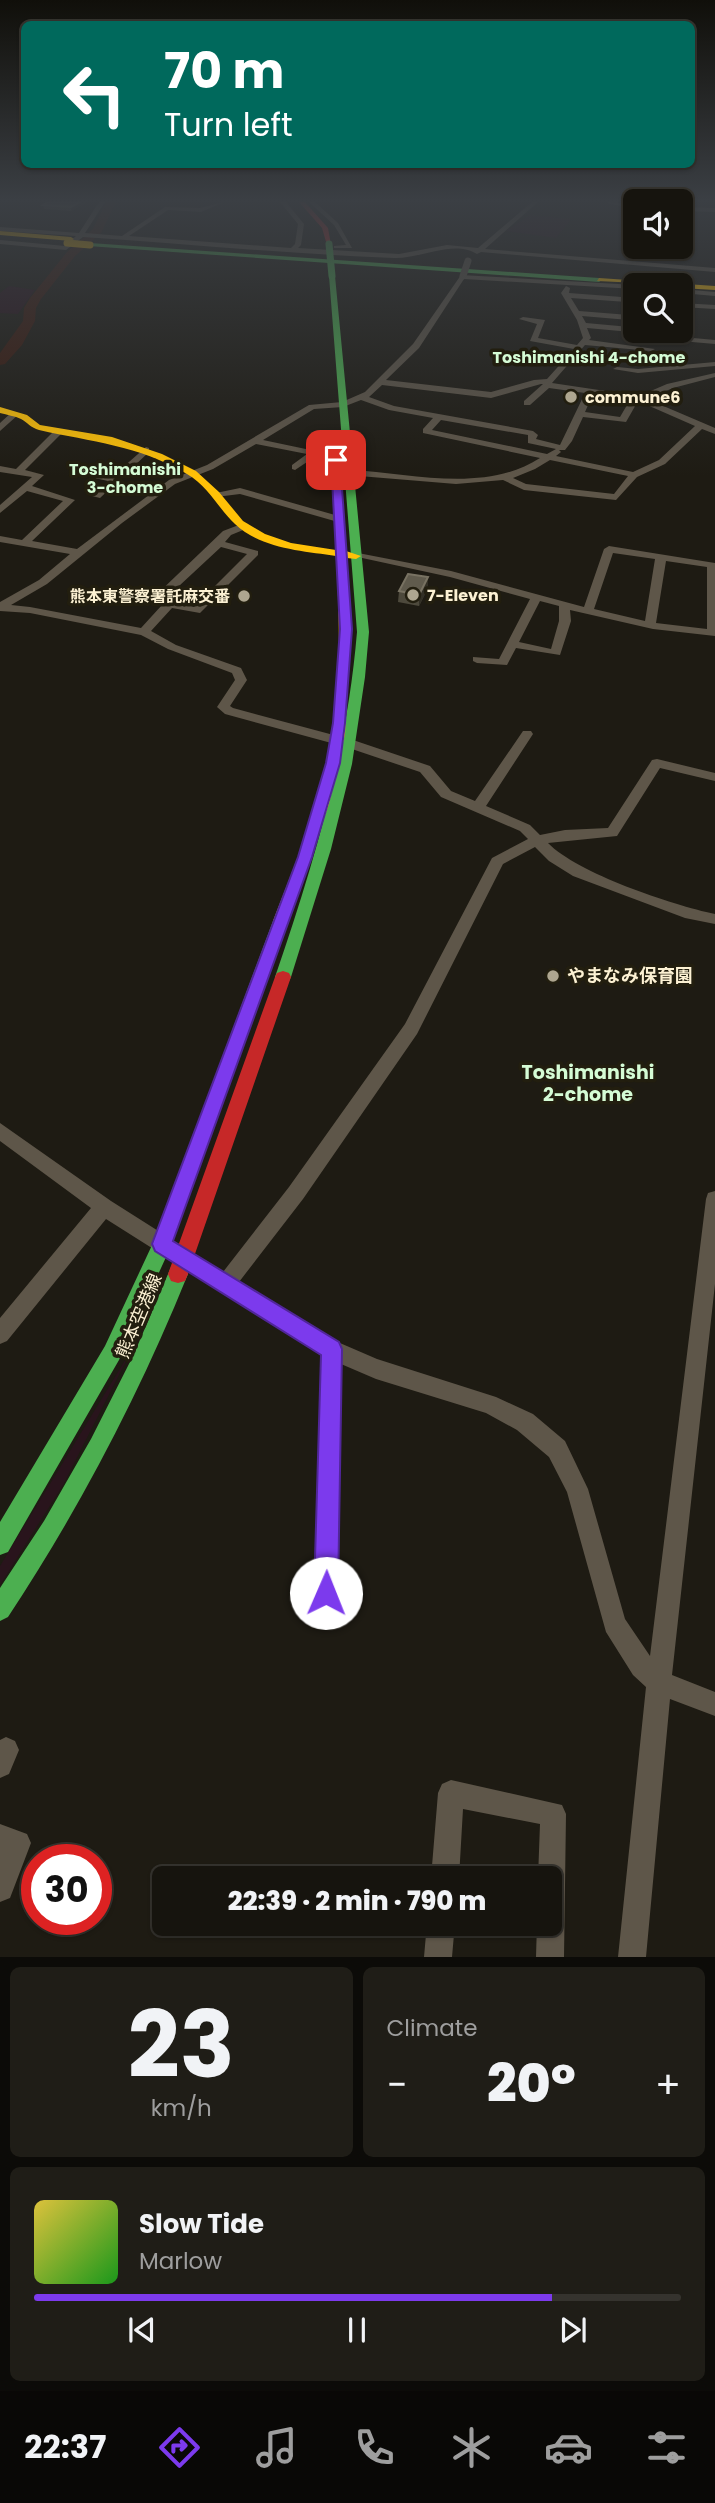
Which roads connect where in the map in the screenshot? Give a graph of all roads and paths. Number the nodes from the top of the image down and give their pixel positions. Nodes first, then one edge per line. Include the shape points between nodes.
1 (329, 293) edge
2 (451, 293) edge
3 (566, 295) joint
4 (623, 299) edge
5 (715, 307) edge
6 (693, 308) edge
7 (577, 313) junction
8 (623, 317) edge
9 (523, 318) dead end
10 (582, 325) junction
11 (623, 329) edge
12 (693, 339) edge
13 (713, 343) edge
14 (582, 345) junction
15 (651, 349) dead end
16 (715, 364) edge
17 (668, 368) junction
18 (617, 369) dead end
19 (715, 374) edge
20 (381, 382) junction
21 (687, 382) junction
22 (548, 384) junction
23 (590, 392) junction
24 (362, 397) junction
25 (637, 398) junction
26 (527, 403) dead end
27 (338, 405) junction
28 (7, 412) edge
29 (580, 414) junction
30 (439, 417) junction
31 (701, 425) junction
32 (0, 428) edge
33 (715, 431) edge
34 (58, 432) junction
35 (256, 441) junction
36 (562, 448) junction
37 (146, 450) junction
38 (314, 453) junction
39 (552, 456) junction
40 (336, 458) junction
41 (295, 467) dead end
42 (0, 469) edge
43 (79, 469) dead end
44 (18, 472) junction
45 (193, 473) junction
46 (349, 473) junction
47 (635, 475) junction
48 (506, 478) junction
49 (115, 479) junction
50 (25, 487) junction
51 (216, 494) junction
52 (97, 496) dead end
53 (0, 510) edge
54 (338, 519) junction
55 (244, 526) junction
56 (0, 539) edge
57 (24, 543) junction
58 (219, 543) junction
59 (80, 553) junction
60 (350, 555) junction
61 (661, 557) junction
62 (536, 598) junction
63 (169, 604) junction
64 (564, 605) junction
65 (0, 607) edge
66 (587, 612) junction
67 (650, 625) junction
68 (144, 632) junction
69 (714, 633) edge
70 (512, 644) junction
71 (477, 659) dead end
72 (527, 734) dead end
73 (344, 742) junction
74 (715, 777) edge
75 (478, 808) junction
76 (537, 839) junction
77 (715, 919) edge
78 (0, 1131) edge
79 (715, 1199) edge
80 (104, 1207) junction
81 (162, 1244) junction
82 (184, 1259) junction
83 (225, 1285) junction
84 (0, 1335) edge
85 (331, 1349) junction
86 (0, 1544) edge
87 (326, 1593) dead end
88 (0, 1609) edge
89 (659, 1682) junction
90 (715, 1704) edge
91 (0, 1837) edge
92 (446, 1866) edge
93 (553, 1866) edge
94 (0, 1888) edge
95 (440, 1936) edge
96 (551, 1936) edge
97 (438, 1957) edge
98 (550, 1957) edge
99 (632, 1957) edge

1 - 27 main road, 熊本空港線, bridge
2 - 20 street via 416,346
3 - 4 street
3 - 7 street
5 - 6 street
7 - 8 street
7 - 10 street
9 - 14 street via 542,321 533,339
10 - 11 street
10 - 14 street via 587,338
12 - 13 street
14 - 15 street
14 - 22 street
16 - 17 street
17 - 18 street
17 - 21 street
19 - 21 street
20 - 22 street via 491,395 535,380
20 - 24 street
21 - 25 street
22 - 23 street
22 - 26 street
23 - 25 street
23 - 29 street
24 - 27 street
24 - 30 street
25 - 29 street via 623,419
25 - 31 street
27 - 35 street via 312,407
27 - 40 main road, 熊本空港線
27 - 46 main road, 熊本空港線
28 - 32 street
28 - 34 main road
29 - 36 street
30 - 36 street via 530,433 534,435 531,441
30 - 39 street via 426,431
31 - 33 street
31 - 47 street via 662,463
34 - 37 main road
34 - 44 street
35 - 38 street
35 - 45 street
36 - 39 street
37 - 45 main road
37 - 49 street
38 - 40 street
38 - 41 street
39 - 47 street
39 - 48 street
40 - 54 main road, 熊本空港線
42 - 44 street
43 - 49 street
44 - 50 street via 38,475
45 - 51 main road
45 - 59 street via 172,482
46 - 48 street via 452,483
46 - 60 main road, 熊本空港線
47 - 48 street via 612,497 524,487
49 - 52 street
50 - 53 street
50 - 57 street via 70,500
51 - 54 street via 240,491
51 - 55 main road
54 - 60 main road, 熊本空港線
55 - 58 street via 227,533
55 - 60 main road via 275,542
56 - 57 street
57 - 59 street
58 - 63 street via 157,600
58 - 63 street via 254,553 196,611
59 - 65 street
60 - 62 street via 451,574
60 - 73 main road, 熊本空港線 via 363,665
61 - 66 street via 609,549
61 - 67 street
61 - 69 street via 712,565
62 - 64 street
62 - 70 street
63 - 68 street
64 - 66 street
64 - 70 street via 565,621 556,653
65 - 68 street
66 - 67 street
67 - 69 street
68 - 73 street via 237,671 241,680 223,707 229,711
70 - 71 street via 503,663
72 - 75 street
73 - 75 street via 425,769 440,790
73 - 81 main road, 熊本空港線
73 - 82 main road, 熊本空港線 via 335,817
74 - 76 street via 657,763 612,833
75 - 76 street via 525,828
76 - 77 street via 554,858 578,872
76 - 83 street via 497,861 411,1029
78 - 80 street
79 - 89 street
80 - 81 street
80 - 84 street
81 - 82 street
81 - 86 main road, 熊本空港線 via 112,1353
82 - 83 street
82 - 88 main road, 熊本空港線 via 97,1451
83 - 85 street
85 - 87 street
85 - 89 street via 376,1369 489,1405 526,1422 557,1449 577,1489 614,1624 642,1666
89 - 90 street
89 - 99 street
91 - 94 street via 18,1843
92 - 93 street via 451,1793 554,1814
95 - 97 street
96 - 98 street

